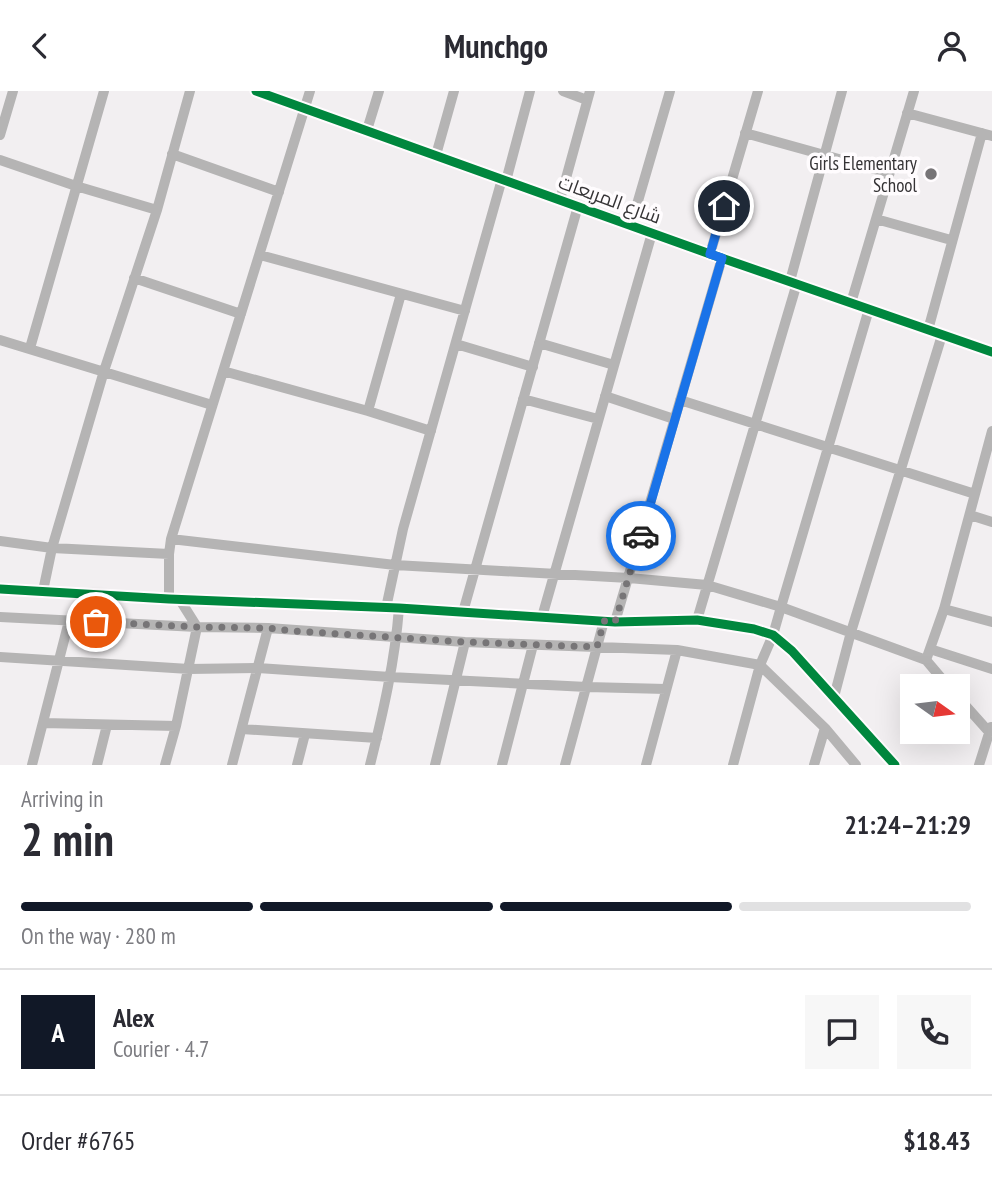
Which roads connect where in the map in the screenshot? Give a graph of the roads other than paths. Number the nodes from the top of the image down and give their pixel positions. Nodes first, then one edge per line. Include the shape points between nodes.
1 (13, 91) edge
2 (104, 91) edge
3 (190, 91) edge
4 (256, 91) edge
5 (310, 91) edge
6 (379, 91) edge
7 (454, 91) edge
8 (530, 91) edge
9 (563, 91) edge
10 (670, 91) edge
11 (758, 91) edge
12 (842, 91) edge
13 (914, 91) edge
14 (588, 95) edge
15 (306, 108) junction
16 (907, 113) junction
17 (367, 130) junction
18 (745, 133) junction
19 (0, 135) edge
20 (987, 135) edge
21 (172, 154) junction
22 (436, 155) junction
23 (825, 156) junction
24 (0, 160) edge
25 (889, 173) junction
26 (504, 180) junction
27 (76, 186) junction
28 (279, 192) junction
29 (560, 200) junction
30 (578, 206) junction
31 (157, 210) junction
32 (876, 219) junction
33 (631, 225) junction
34 (652, 233) junction
35 (951, 240) junction
36 (710, 254) junction
37 (260, 255) junction
38 (722, 258) junction
39 (134, 278) junction
40 (794, 282) junction
41 (401, 294) junction
42 (851, 303) junction
43 (869, 309) junction
44 (465, 311) junction
45 (241, 314) junction
46 (928, 330) junction
47 (942, 335) junction
48 (0, 340) edge
49 (539, 343) junction
50 (456, 344) junction
51 (30, 348) junction
52 (992, 352) edge
53 (614, 365) junction
54 (533, 367) junction
55 (104, 371) junction
56 (223, 371) junction
57 (605, 396) junction
58 (523, 398) junction
59 (680, 400) junction
60 (212, 405) junction
61 (368, 411) junction
62 (598, 419) junction
63 (674, 419) junction
64 (754, 424) junction
65 (431, 431) junction
66 (992, 431) edge
67 (828, 447) junction
68 (901, 470) junction
69 (975, 494) junction
70 (970, 515) junction
71 (992, 522) edge
72 (171, 539) junction
73 (0, 541) edge
74 (52, 548) junction
75 (169, 554) junction
76 (395, 565) junction
77 (475, 570) junction
78 (554, 575) junction
79 (629, 578) junction
80 (707, 585) junction
81 (0, 589) edge
82 (43, 591) junction
83 (174, 599) junction
84 (782, 607) junction
85 (386, 608) junction
86 (400, 608) junction
87 (944, 609) junction
88 (463, 612) junction
89 (0, 617) edge
90 (541, 617) junction
91 (69, 621) junction
92 (610, 621) junction
93 (697, 621) junction
94 (992, 622) edge
95 (197, 627) junction
96 (268, 628) junction
97 (852, 632) junction
98 (772, 635) junction
99 (397, 638) junction
100 (465, 642) junction
101 (533, 645) junction
102 (597, 647) junction
103 (677, 650) junction
104 (928, 655) junction
105 (0, 657) edge
106 (59, 662) junction
107 (760, 665) junction
108 (258, 668) junction
109 (189, 669) junction
110 (992, 669) edge
111 (940, 674) edge
112 (390, 677) junction
113 (456, 680) junction
114 (524, 683) junction
115 (587, 687) junction
116 (666, 689) junction
117 (834, 697) junction
118 (970, 708) edge
119 (43, 723) junction
120 (107, 725) junction
121 (176, 726) junction
122 (825, 728) junction
123 (991, 728) edge
124 (242, 729) junction
125 (305, 734) junction
126 (377, 738) junction
127 (32, 765) edge
128 (97, 765) edge
129 (165, 765) edge
130 (232, 765) edge
131 (297, 765) edge
132 (372, 765) edge
133 (435, 765) edge
134 (502, 765) edge
135 (565, 765) edge
136 (646, 765) edge
137 (733, 765) edge
138 (814, 765) edge
139 (856, 765) edge
140 (895, 765) edge
141 (979, 765) edge

1 - 19 street
2 - 27 street
3 - 21 street
4 - 15 street, شارع المربعات
5 - 15 street
6 - 17 street
7 - 22 street
8 - 26 street
9 - 14 street
10 - 33 street
11 - 18 street
12 - 23 street
13 - 16 street
14 - 29 street
15 - 17 street, شارع المربعات
15 - 28 street
16 - 20 street
16 - 25 street
17 - 22 street, شارع المربعات
18 - 23 street
18 - 36 street
20 - 35 street
21 - 28 street
21 - 31 street
22 - 26 street, شارع المربعات
23 - 25 street
23 - 40 street
24 - 27 street
25 - 32 street
26 - 29 street, شارع المربعات
26 - 44 street
27 - 31 street
27 - 51 street
28 - 37 street
29 - 30 street, شارع المربعات
30 - 33 street, شارع المربعات
30 - 49 street
31 - 39 street
32 - 35 street
32 - 42 street
33 - 34 street, شارع المربعات
34 - 36 street, شارع المربعات
34 - 53 street
35 - 46 street
36 - 38 street, شارع المربعات
37 - 41 street
37 - 45 street
38 - 40 street, شارع المربعات
38 - 59 street
39 - 45 street
39 - 55 street
40 - 42 street, شارع المربعات
40 - 64 street
41 - 44 street
41 - 61 street
42 - 43 street, شارع المربعات
43 - 46 street, شارع المربعات
43 - 67 street
44 - 50 street
45 - 56 street
46 - 47 street, شارع المربعات
47 - 52 street, شارع المربعات
47 - 68 street
48 - 51 street
49 - 53 street
49 - 54 street
50 - 54 street
50 - 65 street
51 - 55 street
53 - 57 street
54 - 58 street
55 - 60 street
55 - 74 street
56 - 60 street
56 - 61 street
57 - 62 street
57 - 63 street
58 - 62 street
58 - 77 street
59 - 63 street
59 - 64 street
60 - 72 street
61 - 65 street
62 - 78 street
63 - 79 street
64 - 67 street
64 - 80 street
65 - 76 street
66 - 69 street
67 - 68 street
67 - 84 street
68 - 69 street
68 - 97 street
69 - 70 street
70 - 71 street
70 - 87 street
72 - 75 street
72 - 76 street
73 - 74 street
74 - 75 street
74 - 82 street
75 - 83 street
76 - 77 street
76 - 85 street
77 - 78 street
77 - 88 street
78 - 79 street
78 - 90 street
79 - 80 street
79 - 92 street
80 - 84 street
80 - 93 street
81 - 82 street
82 - 83 street
83 - 85 street
83 - 95 street
84 - 97 street
84 - 98 street
85 - 86 street
86 - 88 street
86 - 99 street
87 - 94 street
87 - 104 street
88 - 90 street
89 - 91 street
90 - 92 street
91 - 95 street
91 - 106 street
92 - 93 street
92 - 102 street
93 - 98 street
95 - 96 street
95 - 109 street
96 - 99 street
96 - 108 street
97 - 104 street
97 - 117 street
98 - 107 street
98 - 117 street
99 - 100 street
99 - 112 street
100 - 101 street
100 - 113 street
101 - 102 street
101 - 114 street
102 - 103 street
102 - 115 street
103 - 107 street
103 - 116 street
104 - 110 street
104 - 111 street
105 - 106 street
106 - 109 street
106 - 119 street
107 - 122 street
107 - 137 street
108 - 109 street
108 - 112 street
108 - 124 street
109 - 121 street
112 - 113 street
112 - 126 street
113 - 114 street
113 - 133 street
114 - 115 street
114 - 134 street
115 - 116 street
115 - 135 street
116 - 136 street
117 - 140 street
118 - 123 street
119 - 120 street
119 - 127 street
120 - 121 street
120 - 128 street
121 - 129 street
122 - 138 street
122 - 139 street
123 - 141 street
124 - 125 street
124 - 130 street
125 - 126 street
125 - 131 street
126 - 132 street

